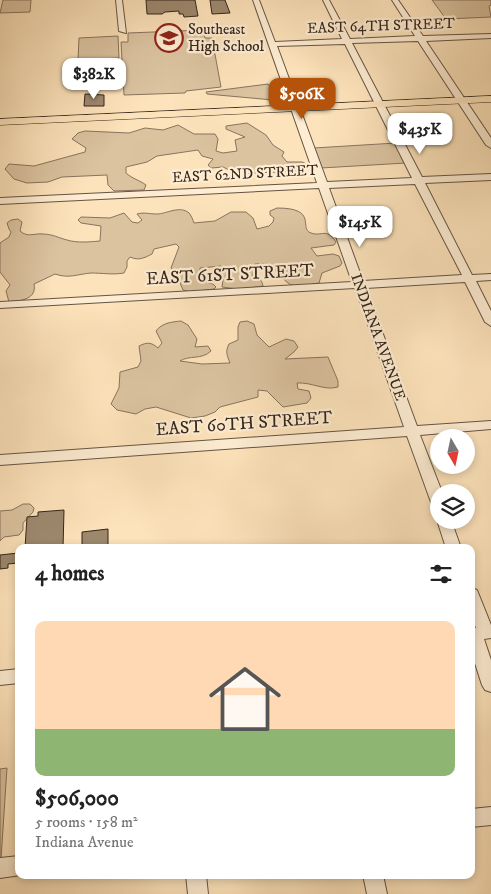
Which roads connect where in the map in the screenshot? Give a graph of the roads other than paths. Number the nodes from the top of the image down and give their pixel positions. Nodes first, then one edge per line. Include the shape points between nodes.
1 (118, 0) edge
2 (256, 0) edge
3 (326, 0) edge
4 (395, 0) edge
5 (123, 31) dead end
6 (491, 36) edge
7 (421, 39) junction
8 (348, 42) junction
9 (272, 44) junction
10 (491, 99) edge
11 (461, 100) junction
12 (379, 103) junction
13 (295, 107) junction
14 (0, 120) edge
15 (491, 145) edge
16 (491, 177) edge
17 (419, 181) junction
18 (324, 185) junction
19 (0, 201) edge
20 (491, 277) edge
21 (469, 279) junction
22 (360, 285) junction
23 (0, 305) edge
24 (491, 322) edge
25 (491, 425) edge
26 (412, 430) junction
27 (0, 460) edge
28 (431, 484) edge
29 (447, 529) edge
30 (453, 544) edge
31 (475, 612) edge
32 (480, 634) edge
33 (15, 676) edge
34 (0, 678) edge
35 (491, 685) edge
36 (491, 816) edge
37 (475, 818) edge
38 (15, 866) edge
39 (0, 868) edge
40 (196, 879) edge
41 (374, 879) edge
42 (198, 894) edge
43 (377, 894) edge

1 - 5 street
2 - 9 street, INDIANA AVENUE
3 - 8 street
4 - 7 street
6 - 7 street, EAST 64TH STREET
7 - 8 street, EAST 64TH STREET
7 - 11 street
8 - 9 street, EAST 64TH STREET
8 - 12 street
9 - 13 street, INDIANA AVENUE
10 - 11 main road
11 - 12 main road
11 - 15 street
12 - 13 main road
12 - 17 street
13 - 14 main road
13 - 18 street, INDIANA AVENUE
16 - 17 street, EAST 62ND STREET
17 - 18 street, EAST 62ND STREET
17 - 21 street
18 - 19 street, EAST 62ND STREET
18 - 22 street, INDIANA AVENUE
20 - 21 street, EAST 61ST STREET
21 - 22 street, EAST 61ST STREET
21 - 24 street
22 - 23 street, EAST 61ST STREET
22 - 26 street, INDIANA AVENUE
25 - 26 street, EAST 60TH STREET
26 - 27 street, EAST 60TH STREET
26 - 28 street, INDIANA AVENUE
29 - 30 street
31 - 32 street
32 - 35 street
33 - 34 street
36 - 37 street
38 - 39 street
40 - 42 street
41 - 43 street

